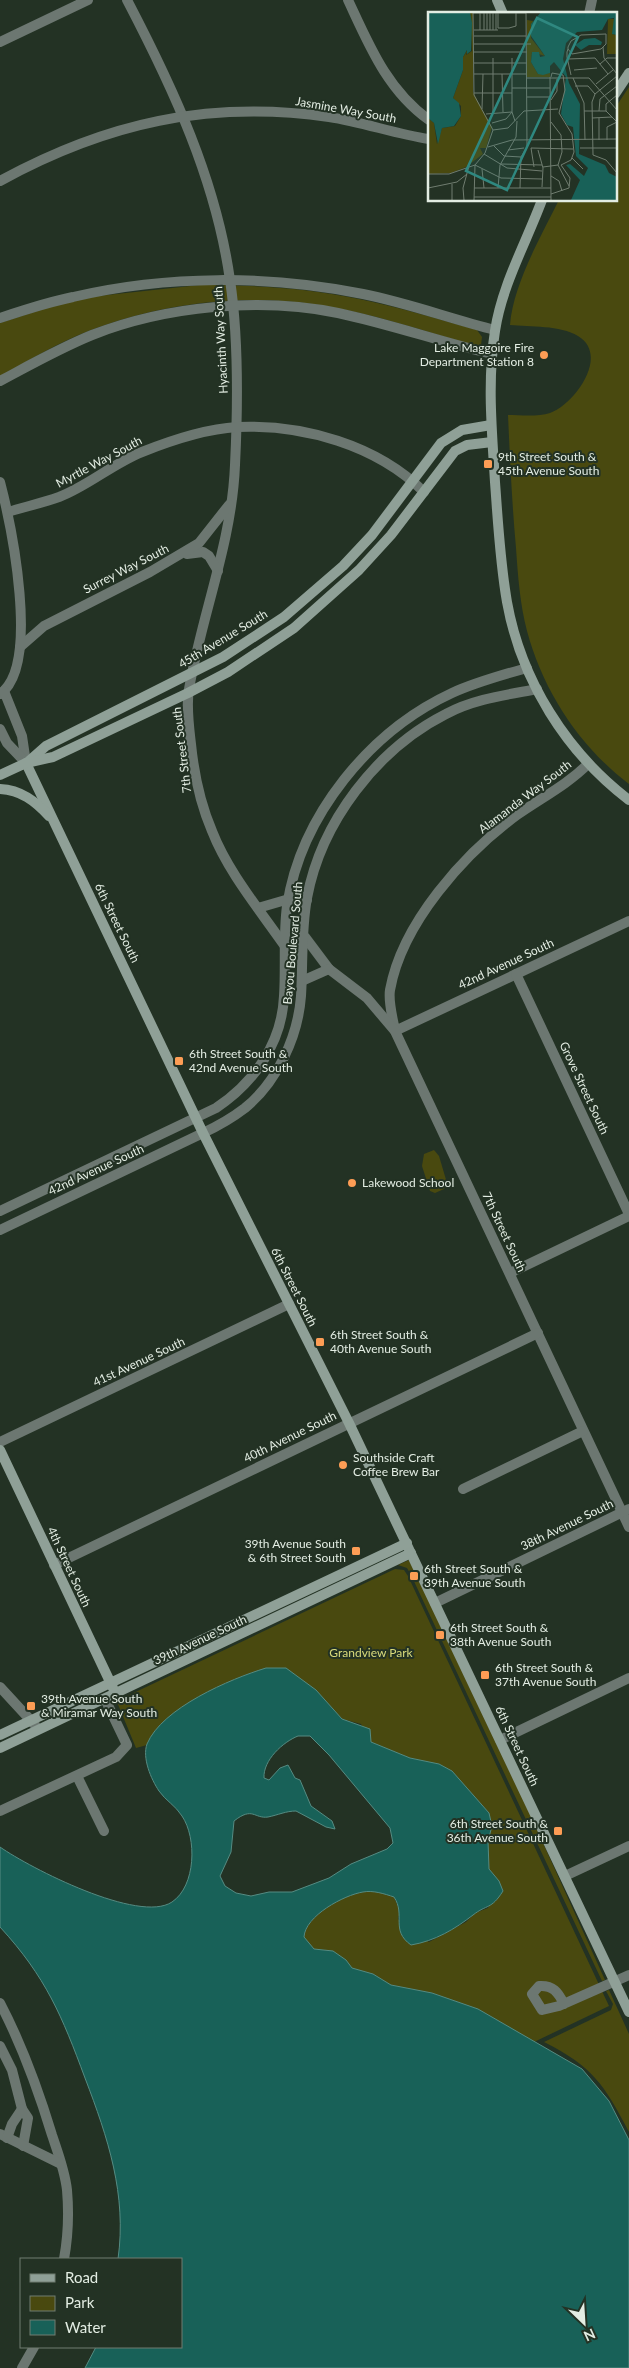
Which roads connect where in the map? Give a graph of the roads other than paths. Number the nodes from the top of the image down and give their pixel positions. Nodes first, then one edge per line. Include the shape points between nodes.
1 (88, 0) edge
2 (127, 0) edge
3 (348, 0) edge
4 (497, 0) edge
5 (502, 12) edge
6 (0, 42) edge
7 (629, 73) edge
8 (617, 87) edge
9 (184, 115) junction
10 (428, 119) edge
11 (428, 139) edge
12 (0, 181) edge
13 (542, 201) edge
14 (547, 201) edge
15 (534, 222) junction
16 (230, 280) junction
17 (232, 305) junction
18 (0, 318) edge
19 (495, 330) junction
20 (492, 354) junction
21 (0, 381) edge
22 (491, 424) junction
23 (236, 427) junction
24 (492, 442) junction
25 (0, 482) edge
26 (414, 482) junction
27 (424, 492) junction
28 (232, 501) junction
29 (8, 512) junction
30 (176, 558) junction
31 (218, 572) junction
32 (20, 647) junction
33 (527, 668) junction
34 (192, 674) junction
35 (536, 689) junction
36 (2, 692) edge
37 (188, 693) junction
38 (0, 729) edge
39 (26, 763) junction
40 (588, 764) junction
41 (0, 775) edge
42 (0, 788) edge
43 (629, 800) edge
44 (55, 822) junction
45 (289, 899) junction
46 (307, 900) junction
47 (258, 908) junction
48 (629, 921) edge
49 (304, 937) junction
50 (284, 945) junction
51 (329, 970) junction
52 (516, 974) junction
53 (302, 981) junction
54 (395, 1031) junction
55 (196, 1118) junction
56 (203, 1133) junction
57 (124, 1152) junction
58 (131, 1168) junction
59 (0, 1211) edge
60 (629, 1215) edge
61 (0, 1230) edge
62 (510, 1273) junction
63 (289, 1304) junction
64 (538, 1333) junction
65 (349, 1423) junction
66 (583, 1431) junction
67 (0, 1442) edge
68 (0, 1450) edge
69 (462, 1489) dead end
70 (626, 1511) edge
71 (629, 1527) edge
72 (407, 1543) junction
73 (411, 1553) junction
74 (54, 1564) junction
75 (435, 1603) junction
76 (629, 1678) edge
77 (111, 1683) junction
78 (0, 1687) edge
79 (116, 1694) junction
80 (105, 1698) junction
81 (30, 1721) junction
82 (40, 1729) junction
83 (0, 1735) edge
84 (500, 1740) junction
85 (0, 1748) edge
86 (78, 1776) junction
87 (0, 1811) edge
88 (104, 1831) dead end
89 (629, 1846) edge
90 (565, 1876) junction
91 (629, 1974) edge
92 (614, 1982) junction
93 (0, 2002) edge
94 (564, 2004) dead end
95 (629, 2012) edge
96 (0, 2046) edge
97 (22, 2109) junction
98 (11, 2140) edge
99 (61, 2164) junction
100 (64, 2258) edge
101 (33, 2348) edge
102 (22, 2368) edge

1 - 6 street
2 - 9 street, Hyacinth Way South
3 - 10 street via 381,68 408,102
4 - 5 street
7 - 8 street
9 - 11 street, Jasmine Way South via 252,110 292,112 347,120
9 - 12 street, Jasmine Way South via 102,135
9 - 16 street, Hyacinth Way South via 214,207
13 - 15 street
14 - 15 street
15 - 19 street via 508,284
16 - 17 street, Hyacinth Way South
16 - 18 street via 180,281 74,296
16 - 19 street via 270,281 363,294
17 - 20 street via 336,313
17 - 21 street via 158,316 93,334
17 - 23 street, Hyacinth Way South
19 - 20 street
20 - 22 street
22 - 24 street
22 - 26 street, 45th Avenue South via 451,435 435,450
23 - 26 street, Myrtle Way South via 269,428 336,440 373,455
23 - 28 street, Hyacinth Way South
23 - 29 street, Myrtle Way South via 170,441 140,453 59,497
24 - 27 street, 45th Avenue South via 467,445 455,451
24 - 33 street via 507,603
25 - 29 street, 6th Street South
26 - 27 street, Myrtle Way South
26 - 34 street, 45th Avenue South via 372,535 313,593 256,637
27 - 37 street, 45th Avenue South via 390,535 327,600 260,651
28 - 30 street, Surrey Way South via 199,543
28 - 31 street, Hyacinth Way South
29 - 32 street, 6th Street South via 18,577
30 - 31 street via 203,552
30 - 32 street, Surrey Way South via 44,626
31 - 34 street, Hyacinth Way South
32 - 36 street, 6th Street South via 12,680
33 - 35 street
33 - 45 street, Bayou Boulevard South via 451,694 408,720 374,747 346,778 317,822 304,846
34 - 37 street, Hyacinth Way South
34 - 39 street, 45th Avenue South via 46,746
35 - 40 street via 565,736
35 - 46 street, Bayou Boulevard South via 476,702 446,714 398,746 367,779 331,828 312,876
36 - 39 street, 6th Street South via 22,736
37 - 39 street, 45th Avenue South via 52,757
37 - 47 street, 7th Street South via 193,764 200,798 212,833
38 - 39 street, 6th Street South
39 - 41 street, 45th Avenue South
39 - 44 street, 6th Street South
40 - 43 street
40 - 54 street, Alamanda Way South via 576,776 518,814 479,848 425,910 403,951 389,992
42 - 44 street via 30,798
44 - 55 street, 6th Street South
45 - 46 street
45 - 47 street
45 - 50 street, Bayou Boulevard South
46 - 49 street, Bayou Boulevard South
47 - 50 street, 7th Street South
48 - 52 street, 42nd Avenue South
49 - 51 street, 7th Street South
49 - 53 street, Bayou Boulevard South
50 - 55 street, Bayou Boulevard South via 284,997 280,1020 263,1063 232,1097
51 - 53 street
51 - 54 street, 7th Street South via 367,998
52 - 54 street, 42nd Avenue South
52 - 60 street, Grove Street South
53 - 56 street, Bayou Boulevard South via 296,1027 285,1055 266,1087 246,1108
54 - 62 street, 7th Street South
55 - 56 street, 6th Street South
55 - 57 street, 42nd Avenue South
56 - 58 street, 42nd Avenue South
56 - 63 street, 6th Street South
57 - 58 street
57 - 59 street, 42nd Avenue South
58 - 61 street, 42nd Avenue South
60 - 62 street
62 - 64 street, 7th Street South
63 - 65 street, 6th Street South
63 - 67 street, 41st Avenue South
64 - 65 street, 40th Avenue South
64 - 66 street, 7th Street South
65 - 72 street, 6th Street South
65 - 74 street, 40th Avenue South
66 - 69 street
66 - 70 street, 7th Street South
68 - 74 street, 4th Street South
70 - 71 street, 7th Street South
70 - 75 street, 38th Avenue South
72 - 73 street, 6th Street South
72 - 77 street, 39th Avenue South
73 - 75 street, 6th Street South
73 - 79 street, 39th Avenue South
74 - 77 street, 4th Street South
75 - 84 street, 6th Street South
76 - 84 street
77 - 79 street, 4th Street South
77 - 81 street, 39th Avenue South
78 - 81 street
79 - 80 street, 39th Avenue South
80 - 82 street, 39th Avenue South
80 - 86 street via 127,1745 116,1758
81 - 82 street
81 - 83 street, 39th Avenue South
82 - 85 street, 39th Avenue South
84 - 90 street, 6th Street South
86 - 87 street
86 - 88 street
89 - 90 street
90 - 92 street, 6th Street South
91 - 92 street
92 - 94 street
92 - 95 street, 6th Street South
93 - 99 street via 34,2078
96 - 97 street via 12,2070
97 - 98 street
97 - 98 street via 28,2118
98 - 99 street
99 - 100 street via 67,2190 68,2218
101 - 102 street

